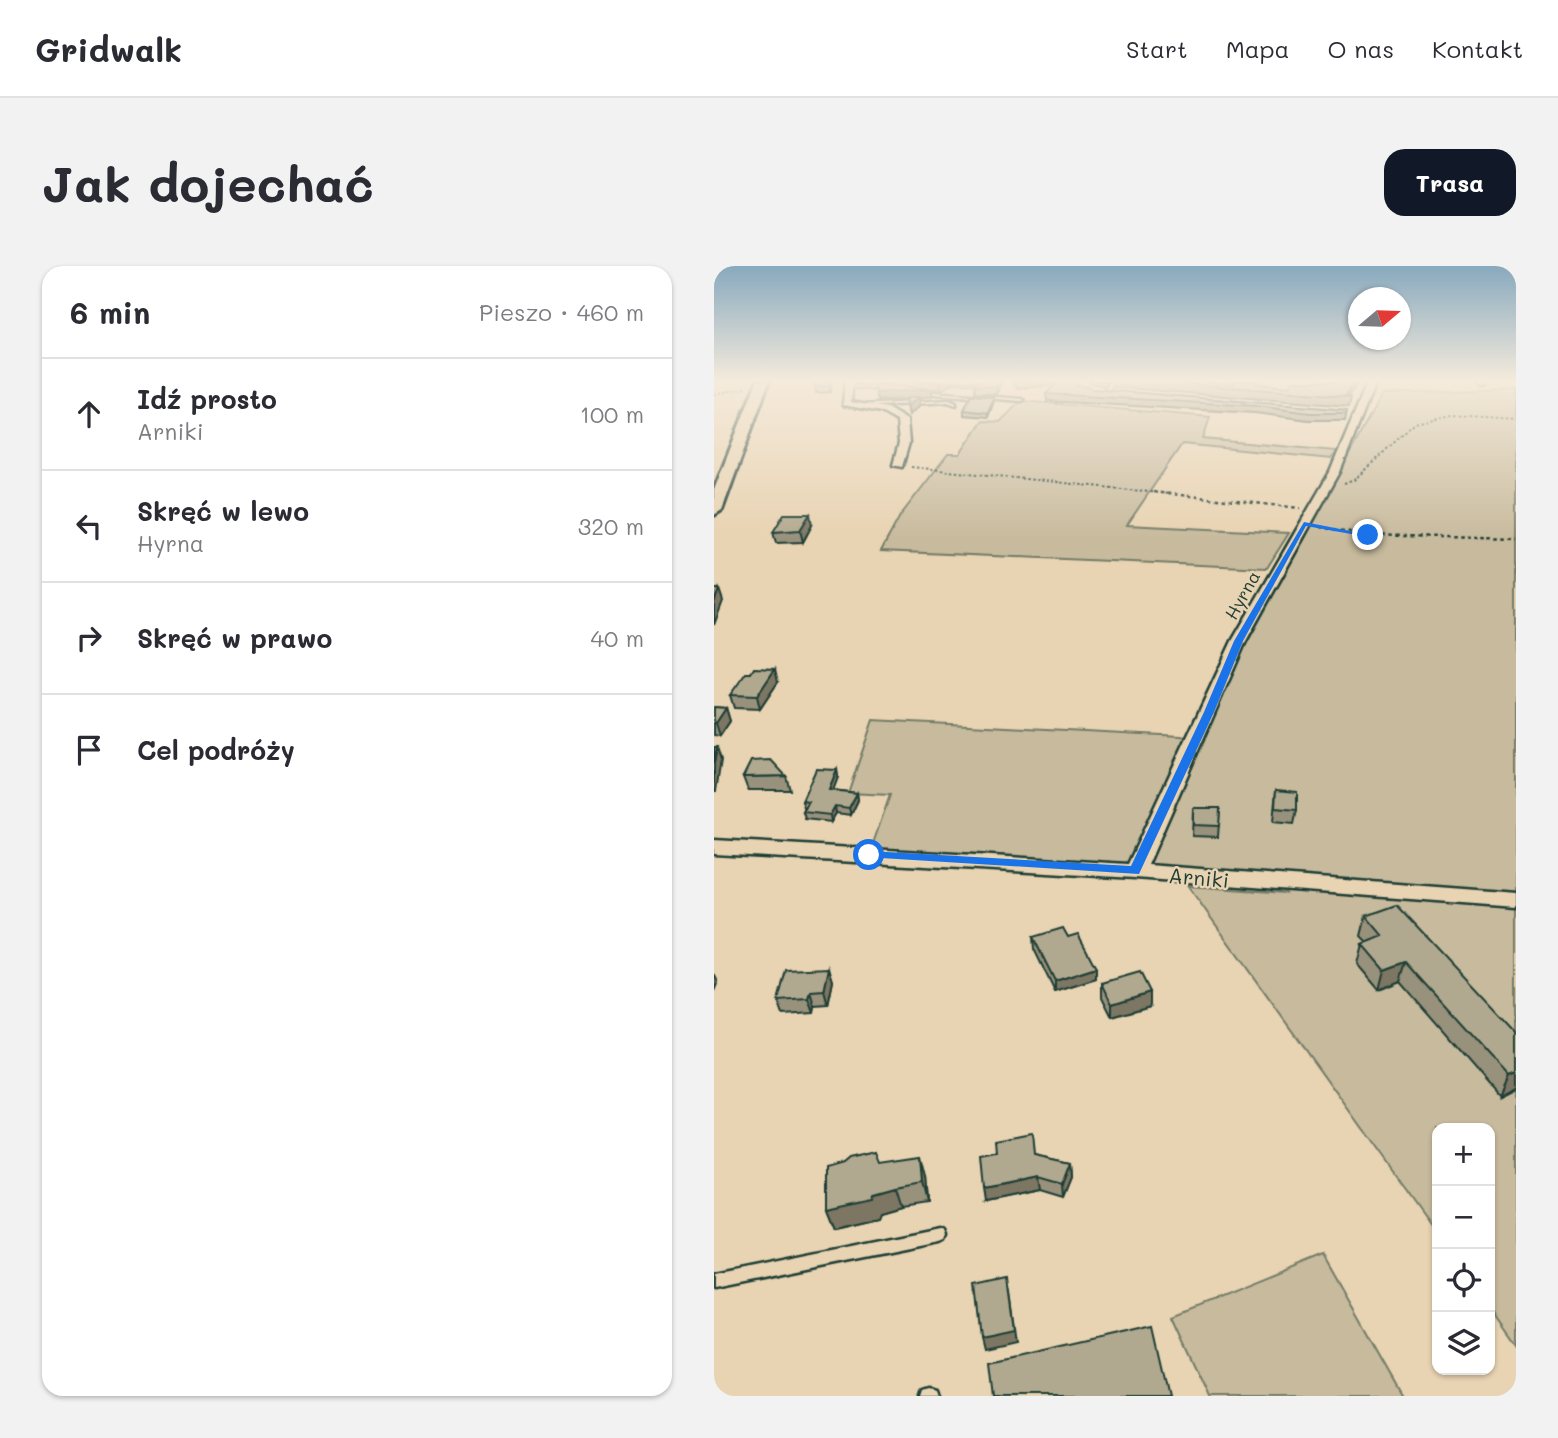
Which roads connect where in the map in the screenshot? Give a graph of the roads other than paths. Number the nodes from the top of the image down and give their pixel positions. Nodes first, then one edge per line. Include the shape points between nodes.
1 (743, 434) edge
2 (903, 434) edge
3 (1350, 434) edge
4 (898, 465) road end
5 (714, 510) edge
6 (714, 847) edge
7 (1135, 871) junction
8 (1516, 900) edge
9 (940, 1235) dead end
10 (714, 1281) edge

1 - 5 street
2 - 4 street
3 - 7 street, Hyrna via 1325,489 1239,641
6 - 7 street, Arniki
7 - 8 street, Arniki
9 - 10 lane

